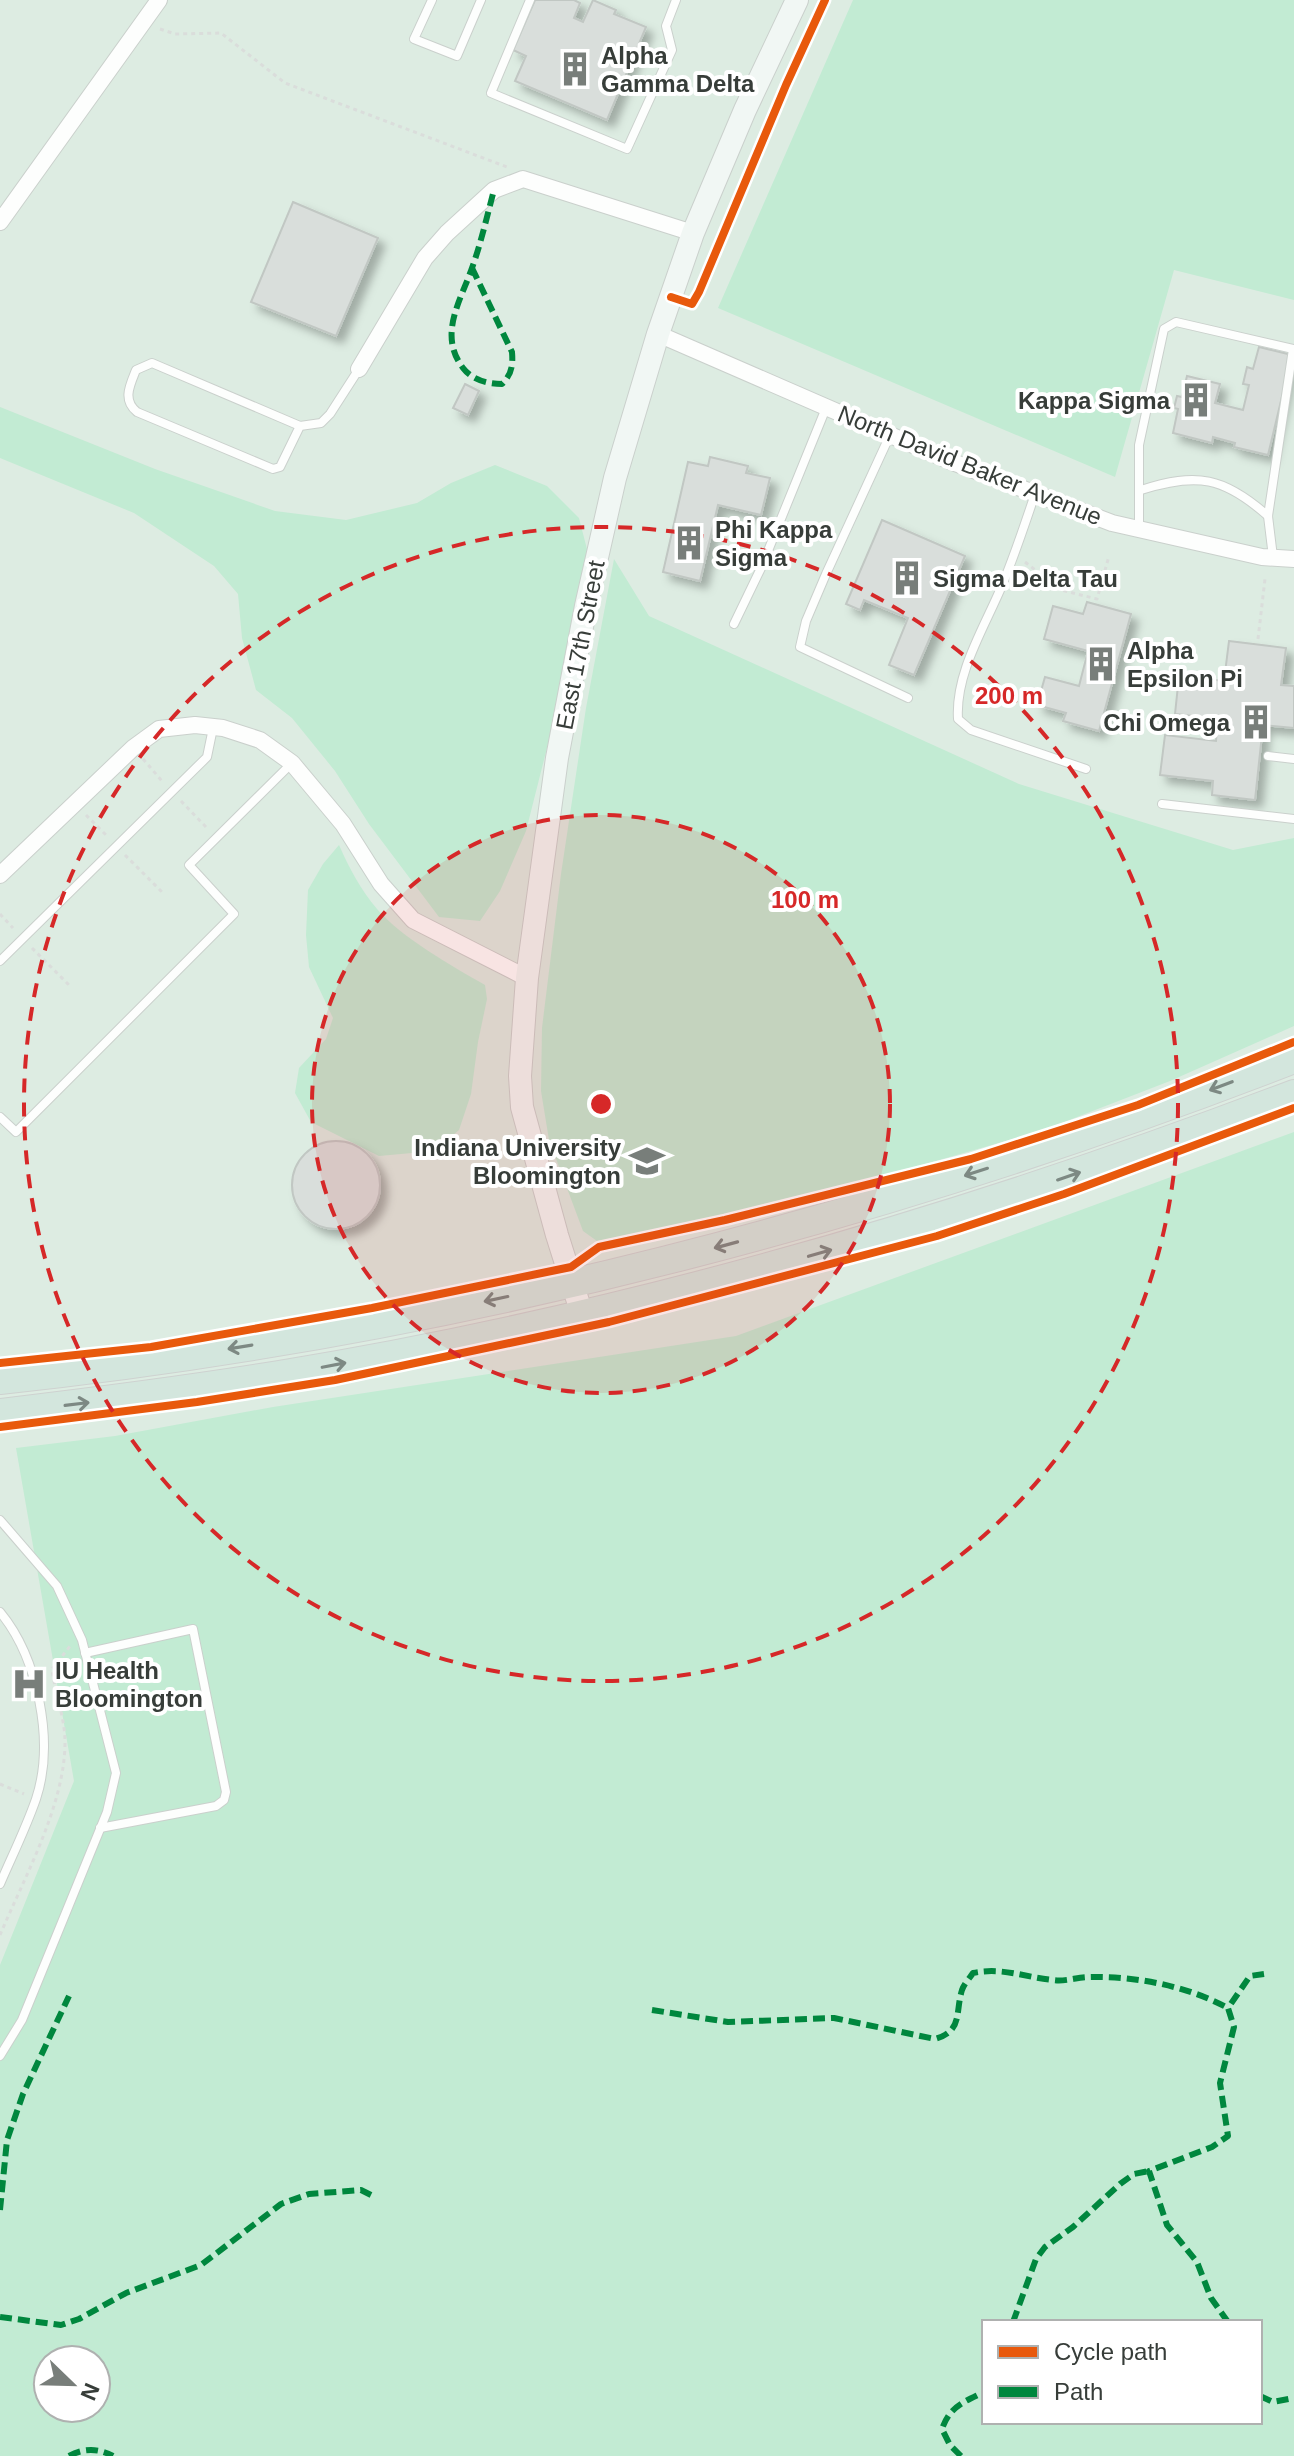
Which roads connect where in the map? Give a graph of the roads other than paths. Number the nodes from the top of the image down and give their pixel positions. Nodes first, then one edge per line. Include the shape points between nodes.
1 (159, 0) edge
2 (432, 0) edge
3 (481, 0) edge
4 (530, 0) edge
5 (676, 0) edge
6 (797, 0) edge
7 (0, 222) edge
8 (693, 233) junction
9 (658, 334) junction
10 (359, 369) joint
11 (826, 407) junction
12 (300, 426) junction
13 (890, 435) junction
14 (1141, 490) junction
15 (1035, 494) junction
16 (1268, 516) junction
17 (1139, 528) junction
18 (1273, 558) junction
19 (1294, 559) edge
20 (734, 624) dead end
21 (908, 698) dead end
22 (213, 727) junction
23 (1268, 756) dead end
24 (1294, 759) edge
25 (292, 763) junction
26 (1086, 769) dead end
27 (1162, 804) dead end
28 (1294, 819) edge
29 (0, 875) edge
30 (0, 961) edge
31 (527, 978) junction
32 (1294, 1059) edge
33 (1294, 1094) edge
34 (0, 1117) edge
35 (572, 1282) junction
36 (582, 1314) junction
37 (0, 1380) edge
38 (0, 1413) edge
39 (0, 1520) edge
40 (0, 1612) edge
41 (85, 1653) junction
42 (100, 1828) junction
43 (0, 1884) edge
44 (0, 2056) edge

1 - 7 street
2 - 3 lane via 414,39 457,56
4 - 5 lane via 491,93 627,149 672,50 666,26
6 - 8 main road, East 17th Street
8 - 9 main road, East 17th Street
8 - 10 street via 523,179 494,190 433,249
9 - 11 street, North David Baker Avenue
9 - 31 main road, East 17th Street via 615,478 586,606 557,758
10 - 12 lane via 321,423
11 - 13 street, North David Baker Avenue
11 - 20 lane
12 - 12 lane via 284,461 273,469 137,412 128,392 136,370 152,363
13 - 15 street, North David Baker Avenue
13 - 21 lane via 806,621 800,647
14 - 16 lane via 1199,479 1246,497
14 - 16 lane via 1139,445 1164,329 1176,322 1293,349
14 - 17 lane
15 - 17 street, North David Baker Avenue
15 - 26 lane via 972,655 957,702 958,719 971,730
16 - 18 lane
17 - 18 street, North David Baker Avenue
18 - 19 street, North David Baker Avenue
22 - 25 street via 260,740
22 - 29 street via 159,729
22 - 30 lane via 207,757
23 - 24 lane
25 - 31 street via 413,920
25 - 34 lane via 189,865 234,914 16,1132
27 - 28 lane
31 - 35 main road, East 17th Street via 522,1107
32 -> 35 highway via 945,1182
36 -> 33 highway via 936,1219
35 - 36 main road, East 17th Street
35 -> 37 highway via 299,1338
38 -> 36 highway via 283,1374
39 - 41 lane via 57,1586
40 - 43 lane via 24,1649 37,1686 43,1734 36,1798
41 - 42 lane via 116,1773
41 - 42 lane via 193,1629 226,1792 216,1806
42 - 44 lane via 22,2020

